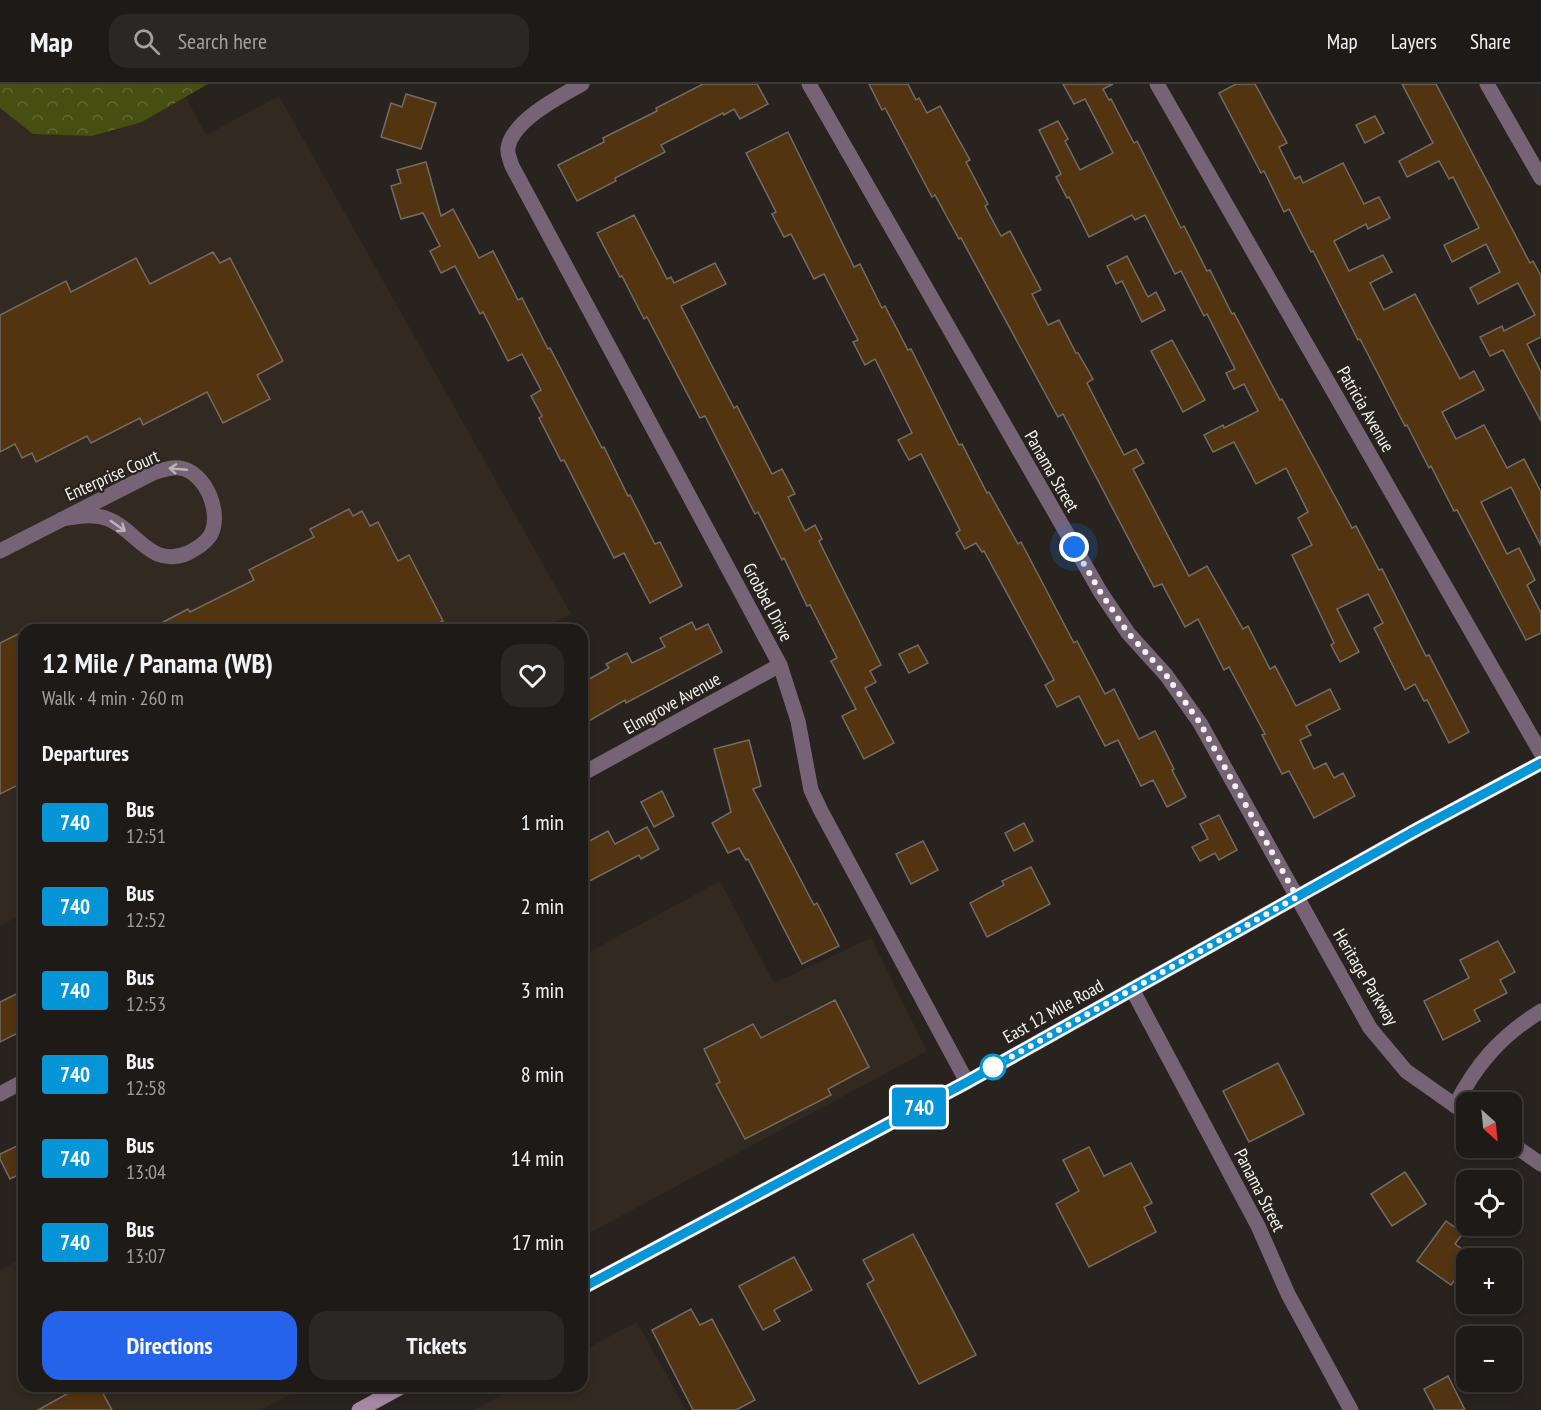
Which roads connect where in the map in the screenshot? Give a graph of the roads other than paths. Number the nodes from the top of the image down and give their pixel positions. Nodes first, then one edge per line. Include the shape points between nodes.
1 (582, 84) edge
2 (809, 84) edge
3 (1157, 84) edge
4 (1487, 84) edge
5 (1541, 178) edge
6 (62, 519) junction
7 (0, 551) edge
8 (780, 665) junction
9 (1541, 753) edge
10 (1541, 763) edge
11 (588, 771) edge
12 (1297, 897) junction
13 (1132, 989) junction
14 (1541, 1011) edge
15 (967, 1082) junction
16 (18, 1084) edge
17 (1466, 1092) edge
18 (0, 1094) edge
19 (1456, 1106) edge
20 (1522, 1151) edge
21 (1541, 1164) edge
22 (588, 1285) edge
23 (392, 1392) edge
24 (359, 1410) edge
25 (1351, 1410) edge

1 - 8 street, Grobbel Drive via 519,126 507,150 523,189
2 - 12 street, Panama Street via 1101,593 1200,723
3 - 9 street, Patricia Avenue
4 - 5 street
6 -> 6 street, Enterprise Court via 85,516 111,520 147,549 167,557 197,549 210,535 214,517 202,482 188,470 167,468
6 - 7 street, Enterprise Court
8 - 11 street, Elmgrove Avenue
8 - 15 street, Grobbel Drive via 821,811
10 - 12 main road, East 12 Mile Road
12 - 13 main road, East 12 Mile Road
12 - 19 street, Heritage Parkway via 1370,1028 1406,1071
13 - 15 main road, East 12 Mile Road
13 - 25 street, Panama Street
14 - 17 street via 1491,1051 1469,1080
15 - 22 main road, East 12 Mile Road
16 - 18 street
20 - 21 street
23 - 24 main road

